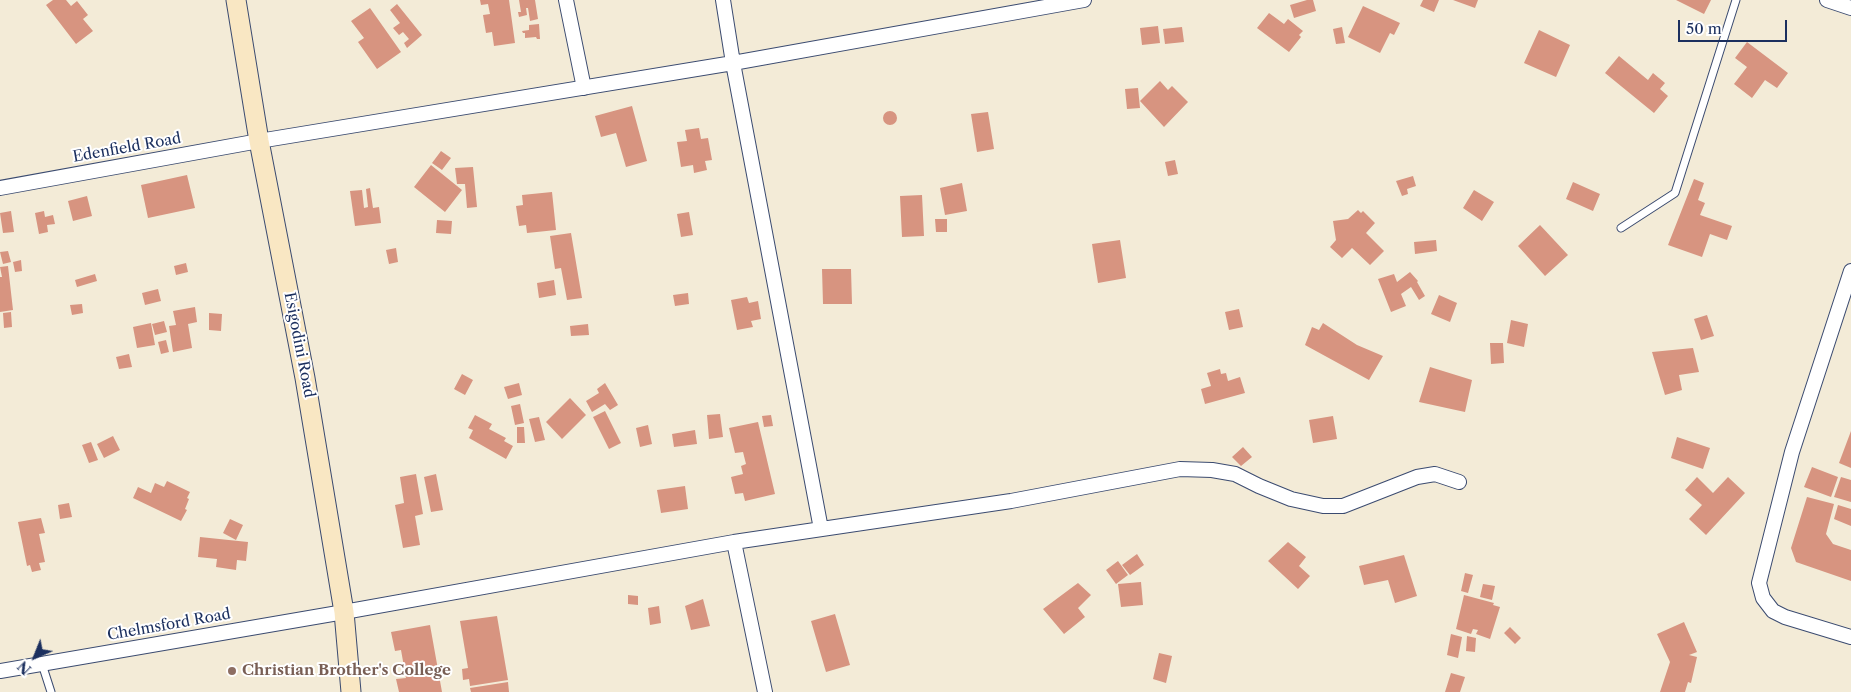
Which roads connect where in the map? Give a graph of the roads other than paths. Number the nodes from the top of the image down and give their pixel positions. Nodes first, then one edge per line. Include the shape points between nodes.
1 (236, 0) edge
2 (566, 0) edge
3 (723, 0) edge
4 (1084, 0) edge
5 (1736, 0) edge
6 (1827, 0) edge
7 (1851, 8) edge
8 (733, 63) junction
9 (584, 88) junction
10 (259, 141) junction
11 (0, 188) edge
12 (1621, 228) dead end
13 (1851, 271) edge
14 (1459, 482) dead end
15 (822, 529) junction
16 (734, 542) junction
17 (344, 612) junction
18 (1851, 637) edge
19 (42, 664) junction
20 (0, 671) edge
21 (51, 692) edge
22 (351, 692) edge
23 (765, 692) edge

1 - 10 main road, Esigodini Road
2 - 9 street
3 - 8 street
4 - 8 street, Edenfield Road
5 - 12 lane via 1675,193
6 - 7 street
8 - 9 street, Edenfield Road
8 - 15 street
9 - 10 street, Edenfield Road
10 - 11 street, Edenfield Road
10 - 17 main road, Esigodini Road via 305,378
13 - 18 street via 1792,452 1759,583 1763,598 1773,611
14 - 15 street, Chelmsford Road via 1435,474 1417,477 1343,506 1323,506 1291,499 1235,474 1180,469 1011,502
15 - 16 street, Chelmsford Road
16 - 17 street, Chelmsford Road
16 - 23 street
17 - 19 street, Chelmsford Road
17 - 22 main road, Esigodini Road
19 - 20 street, Chelmsford Road
19 - 21 lane

